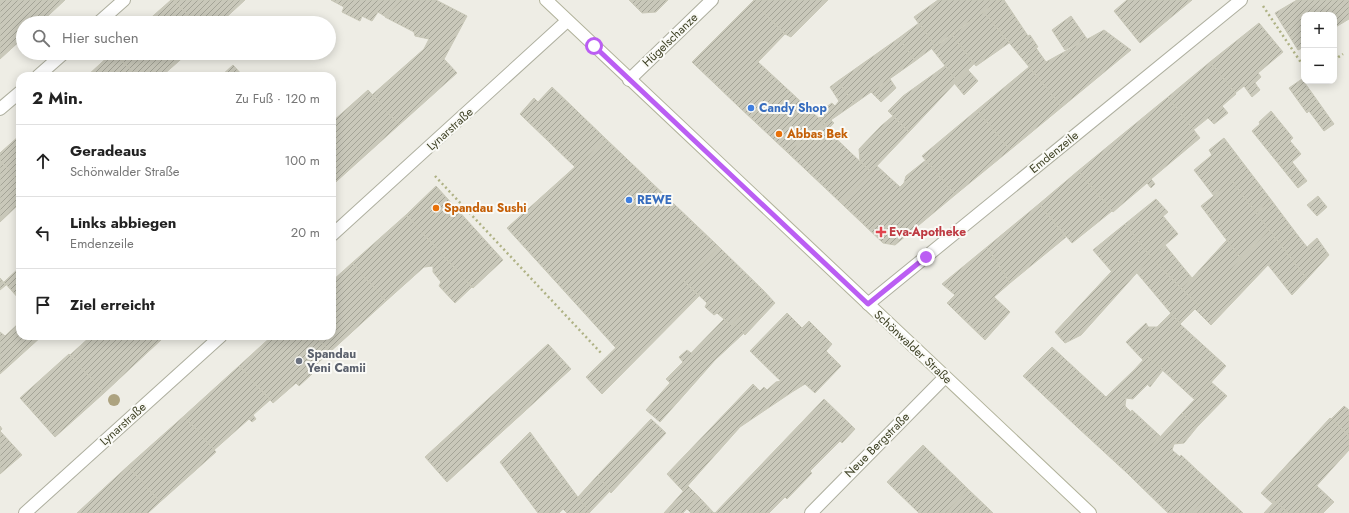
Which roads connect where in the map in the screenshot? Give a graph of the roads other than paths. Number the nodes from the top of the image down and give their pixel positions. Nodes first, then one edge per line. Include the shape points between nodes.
1 (124, 0) edge
2 (546, 0) edge
3 (712, 0) edge
4 (1238, 1) edge
5 (106, 16) edge
6 (567, 21) junction
7 (56, 60) edge
8 (43, 72) edge
9 (629, 80) junction
10 (16, 95) edge
11 (0, 109) edge
12 (336, 231) edge
13 (868, 304) junction
14 (217, 340) edge
15 (944, 377) junction
16 (25, 513) edge
17 (811, 513) edge
18 (1090, 513) edge

1 - 5 street
2 - 6 street, Schönwalder Straße
3 - 9 street, Hügelschanze
4 - 13 street, Emdenzeile
6 - 9 street, Schönwalder Straße
6 - 12 street, Lynarstraße
7 - 8 street
9 - 13 street, Schönwalder Straße
10 - 11 street
13 - 15 street, Schönwalder Straße
14 - 16 street, Lynarstraße
15 - 17 street, Neue Bergstraße
15 - 18 street, Schönwalder Straße

